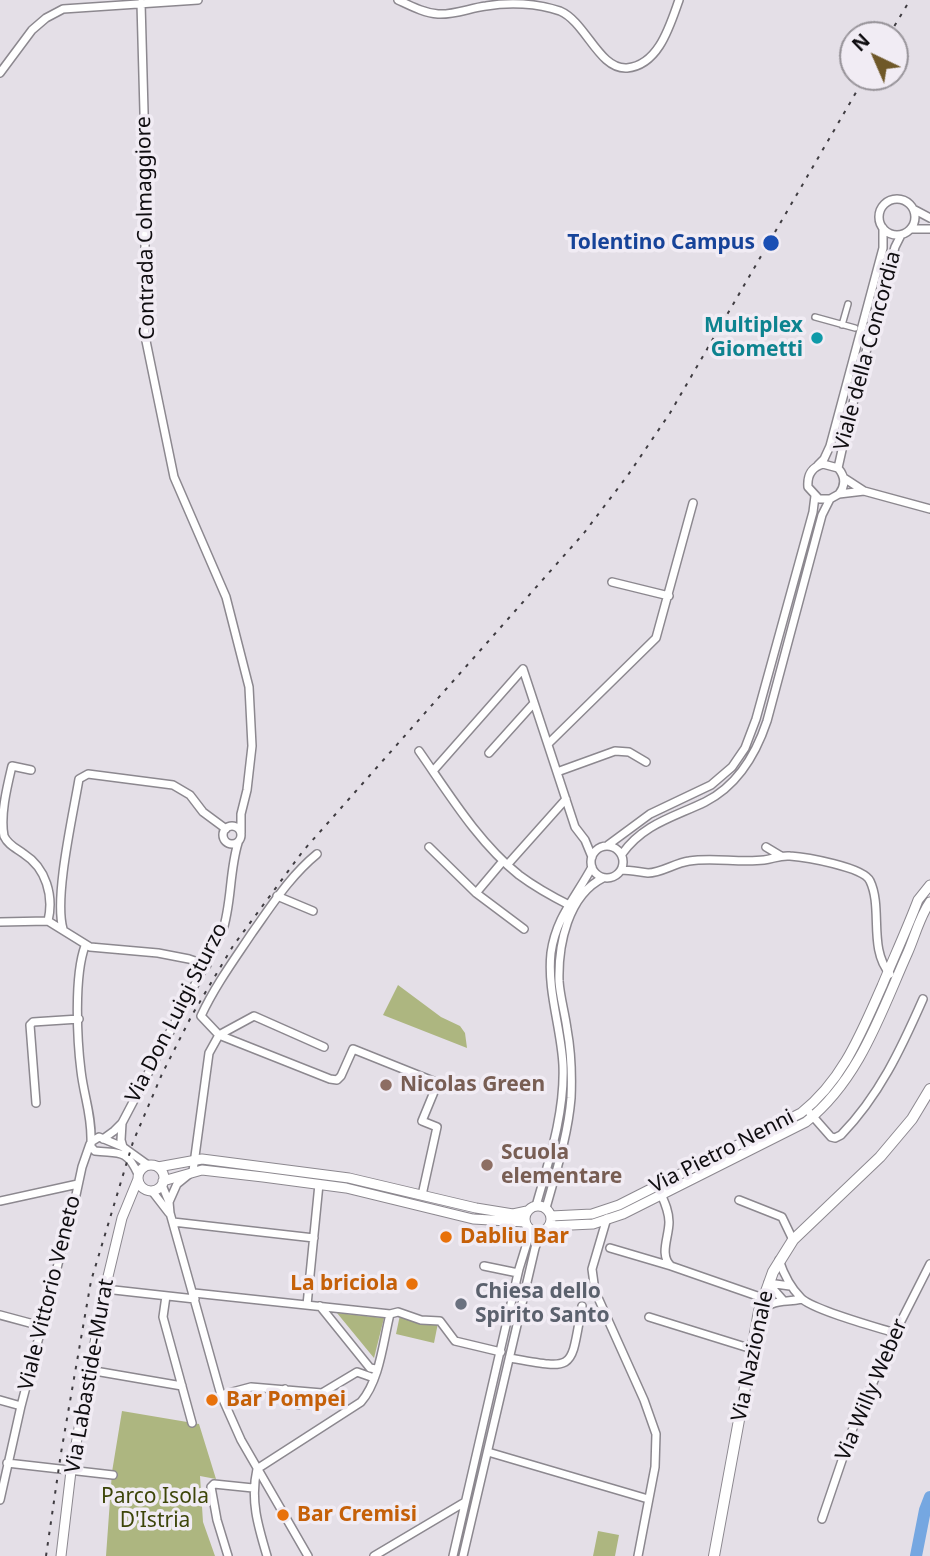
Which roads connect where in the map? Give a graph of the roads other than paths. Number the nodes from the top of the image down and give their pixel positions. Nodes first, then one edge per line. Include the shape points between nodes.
1 (198, 0) edge
2 (398, 0) edge
3 (679, 0) edge
4 (141, 3) junction
5 (0, 73) edge
6 (914, 209) junction
7 (930, 218) edge
8 (883, 228) junction
9 (911, 229) junction
10 (930, 229) edge
11 (901, 235) junction
12 (848, 304) dead end
13 (816, 317) dead end
14 (842, 325) junction
15 (855, 328) dead end
16 (818, 465) junction
17 (838, 468) junction
18 (844, 478) junction
19 (864, 491) junction
20 (839, 494) junction
21 (815, 496) junction
22 (830, 499) junction
23 (693, 503) dead end
24 (930, 509) edge
25 (612, 582) dead end
26 (668, 596) junction
27 (249, 690) joint
28 (534, 703) junction
29 (549, 743) junction
30 (419, 751) dead end
31 (489, 753) dead end
32 (646, 762) dead end
33 (31, 770) dead end
34 (433, 771) junction
35 (557, 772) junction
36 (566, 799) junction
37 (241, 814) junction
38 (228, 827) junction
39 (241, 833) junction
40 (585, 840) junction
41 (238, 843) junction
42 (229, 844) junction
43 (606, 845) junction
44 (429, 847) dead end
45 (766, 847) dead end
46 (317, 854) dead end
47 (623, 856) junction
48 (781, 856) junction
49 (592, 857) junction
50 (233, 860) junction
51 (505, 862) junction
52 (592, 867) junction
53 (621, 870) junction
54 (637, 870) junction
55 (603, 877) junction
56 (930, 885) edge
57 (48, 886) junction
58 (476, 893) junction
59 (277, 896) junction
60 (49, 897) junction
61 (61, 897) junction
62 (930, 902) edge
63 (570, 906) junction
64 (313, 911) dead end
65 (48, 921) junction
66 (0, 922) edge
67 (63, 929) junction
68 (524, 929) dead end
69 (911, 931) junction
70 (85, 946) junction
71 (207, 965) junction
72 (892, 975) junction
73 (923, 999) dead end
74 (79, 1019) junction
75 (219, 1035) junction
76 (324, 1048) dead end
77 (930, 1089) edge
78 (36, 1103) dead end
79 (809, 1113) junction
80 (122, 1123) junction
81 (103, 1139) junction
82 (91, 1143) junction
83 (123, 1147) junction
84 (552, 1149) junction
85 (562, 1150) junction
86 (99, 1152) junction
87 (193, 1161) junction
88 (153, 1166) junction
89 (82, 1167) junction
90 (193, 1171) junction
91 (138, 1176) junction
92 (163, 1183) junction
93 (78, 1184) junction
94 (319, 1184) junction
95 (395, 1189) junction
96 (149, 1191) junction
97 (661, 1194) junction
98 (422, 1195) junction
99 (130, 1198) junction
100 (392, 1199) junction
101 (739, 1200) dead end
102 (0, 1201) edge
103 (169, 1202) junction
104 (170, 1213) junction
105 (605, 1215) junction
106 (538, 1219) junction
107 (173, 1223) junction
108 (314, 1238) junction
109 (793, 1240) junction
110 (610, 1248) dead end
111 (779, 1260) junction
112 (930, 1264) edge
113 (484, 1266) dead end
114 (671, 1266) junction
115 (518, 1273) junction
116 (768, 1283) junction
117 (790, 1286) junction
118 (105, 1289) junction
119 (166, 1296) junction
120 (194, 1296) junction
121 (763, 1298) junction
122 (802, 1299) junction
123 (783, 1300) junction
124 (307, 1305) junction
125 (582, 1306) dead end
126 (320, 1307) junction
127 (759, 1311) junction
128 (390, 1314) junction
129 (0, 1315) edge
130 (649, 1317) dead end
131 (41, 1326) junction
132 (895, 1333) junction
133 (752, 1349) junction
134 (501, 1352) junction
135 (510, 1358) junction
136 (89, 1370) junction
137 (375, 1373) junction
138 (182, 1386) junction
139 (285, 1389) junction
140 (321, 1393) junction
141 (221, 1395) junction
142 (0, 1400) edge
143 (21, 1406) junction
144 (192, 1423) dead end
145 (488, 1452) junction
146 (6, 1463) junction
147 (257, 1469) junction
148 (71, 1471) junction
149 (113, 1475) dead end
150 (1, 1487) edge
151 (253, 1488) junction
152 (648, 1499) junction
153 (0, 1500) edge
154 (465, 1502) junction
155 (822, 1519) dead end
156 (61, 1556) edge
157 (228, 1556) edge
158 (267, 1556) edge
159 (308, 1556) edge
160 (374, 1556) edge
161 (453, 1556) edge
162 (463, 1556) edge
163 (638, 1556) edge
164 (714, 1556) edge

1 - 4 street
2 - 3 street via 439,14 512,3 561,12 574,20 604,59 627,68 643,63 657,50
4 - 5 street via 63,9 32,30
4 - 27 street, Contrada Colmaggiore via 145,336 174,477 226,597
6 - 7 street
6 - 8 street via 902,199 886,202 879,216
6 - 9 street
8 - 11 street
8 - 16 street via 883,247 834,433
9 - 10 street
9 - 11 street
11 - 17 street, Viale della Concordia via 868,342
12 - 14 street
13 - 14 street
14 - 15 street
16 - 17 street
16 - 21 street via 807,482
17 - 18 street
18 - 19 street
18 - 20 street
19 - 20 street
19 - 24 street
20 - 22 street
21 - 22 street
21 - 43 street via 745,748 711,786 650,814
22 - 47 street via 755,751 717,795 659,821 633,840
23 - 26 street
25 - 26 street
26 - 29 street via 656,638
27 - 37 street, Via Don Luigi Sturzo via 252,746
28 - 29 street
28 - 31 street
28 - 34 street via 523,669
29 - 35 street
30 - 34 street
32 - 35 street via 629,752 615,751
33 - 57 street via 12,766 2,813 3,833 7,842 33,861
34 - 51 street
35 - 36 street
36 - 40 street via 575,827
36 - 51 street
37 - 38 street
37 - 39 street, Via Don Luigi Sturzo
38 - 39 street
38 - 42 street, Via Don Luigi Sturzo via 223,837
38 - 61 street via 173,785 88,774 79,779
39 - 41 street, Via Don Luigi Sturzo
40 - 43 street
40 - 49 street
41 - 42 street
41 - 50 street, Via Don Luigi Sturzo
42 - 50 street, Via Don Luigi Sturzo
43 - 47 street
43 - 49 street
44 - 58 street
45 - 48 street
46 - 59 street
47 - 53 street
47 - 54 street
48 - 54 street via 686,861 650,873
48 - 72 street via 865,874 874,897 875,929
49 - 52 street
50 - 71 street, Via Don Luigi Sturzo via 226,921
51 - 58 street
51 - 63 street
52 - 55 street
52 - 63 street
53 - 54 street
53 - 55 street via 613,877
55 - 63 street
56 - 69 street, Via Pietro Nenni via 918,900
57 - 60 street
57 - 61 street
58 - 68 street
59 - 64 street
59 - 75 street via 212,992 201,1016
60 - 61 street via 55,901
60 - 65 street
61 - 67 street
62 - 69 street, Via Pietro Nenni
63 - 84 street via 551,953 550,981 563,1065
63 - 85 street via 559,982 572,1066
65 - 66 street
65 - 67 street
67 - 70 street
69 - 72 street, Via Pietro Nenni
70 - 71 street via 158,953
70 - 74 street
71 - 80 street, Via Don Luigi Sturzo
72 - 79 street, Via Pietro Nenni via 866,1048 847,1080
73 - 79 street via 890,1071 841,1135 835,1138
74 - 78 street via 30,1025
74 - 82 street via 80,1069 92,1121
75 - 76 street via 254,1016
75 - 87 street via 209,1053
75 - 98 street via 337,1080 353,1049 435,1084 422,1121 437,1127
77 - 109 main road, Via Nazionale via 880,1157
79 - 97 street, Via Pietro Nenni
79 - 105 street, Via Pietro Nenni
80 - 81 street, Via Don Luigi Sturzo
80 - 83 street, Via Don Luigi Sturzo
81 - 82 street via 95,1137
81 - 83 street
82 - 86 street
82 - 89 street, Viale Vittorio Veneto
83 - 88 street
84 - 85 street
84 - 106 street
85 - 106 street
86 - 89 street, Viale Vittorio Veneto
86 - 91 street via 124,1155
87 - 88 street
87 - 90 street
87 - 95 street via 321,1174
88 - 91 street via 142,1168
88 - 92 street via 163,1173
89 - 93 street, Viale Vittorio Veneto
90 - 92 street
90 - 94 street
90 - 103 street via 177,1184
91 - 96 street via 140,1186
91 - 99 street, Via Labastide-Murat
92 - 96 street
92 - 103 street
93 - 102 street
93 - 131 street, Viale Vittorio Veneto
94 - 100 street
94 - 108 street
95 - 98 street
95 - 100 street
96 - 99 street
96 - 104 street
97 - 105 street, Via Pietro Nenni
97 - 114 street via 669,1220 664,1256
98 - 106 street
99 - 118 street, Via Labastide-Murat
100 - 106 street via 473,1219
101 - 109 street via 782,1217
103 - 104 street
104 - 107 street
105 - 106 street, Via Pietro Nenni via 593,1224
105 - 152 street via 592,1277 654,1425 657,1450
106 - 115 street
106 - 135 street via 536,1248
107 - 108 street
107 - 120 street
108 - 124 street
109 - 111 main road, Via Nazionale
110 - 114 street
111 - 116 main road, Via Nazionale
111 - 117 street
112 - 132 street, Via Willy Weber
113 - 115 street
114 - 121 street
115 - 134 street
116 - 117 street
116 - 121 main road, Via Nazionale
116 - 123 street
117 - 122 street
118 - 119 street
118 - 136 street, Via Labastide-Murat
119 - 120 street
119 - 138 street via 163,1317
120 - 124 street
120 - 141 street
121 - 127 main road, Via Nazionale
122 - 123 street
122 - 132 street
123 - 127 street
124 - 126 street
125 - 135 street via 573,1355 566,1363 554,1366
126 - 128 street
126 - 137 street
127 - 133 main road, Via Nazionale
128 - 134 street via 440,1321 455,1341
128 - 137 street
129 - 131 street
130 - 133 street
131 - 143 street, Viale Vittorio Veneto
132 - 155 street, Via Willy Weber via 853,1428
133 - 164 main road, Via Nazionale
134 - 154 street
135 - 145 street
136 - 138 street
136 - 148 street, Via Labastide-Murat
137 - 140 street via 357,1372
137 - 147 street via 369,1393 353,1409
138 - 144 street
139 - 140 street
139 - 140 street via 298,1405
139 - 141 street via 251,1387
141 - 147 street
142 - 143 street
143 - 146 street, Viale Vittorio Veneto
145 - 152 street
145 - 162 street
146 - 148 street
146 - 150 street, Viale Vittorio Veneto
147 - 151 street
147 - 159 street
148 - 149 street
148 - 156 street, Via Labastide-Murat
150 - 153 street, Viale Vittorio Veneto
151 - 157 street via 211,1486
151 - 158 street
152 - 163 street
154 - 160 street
154 - 161 street

